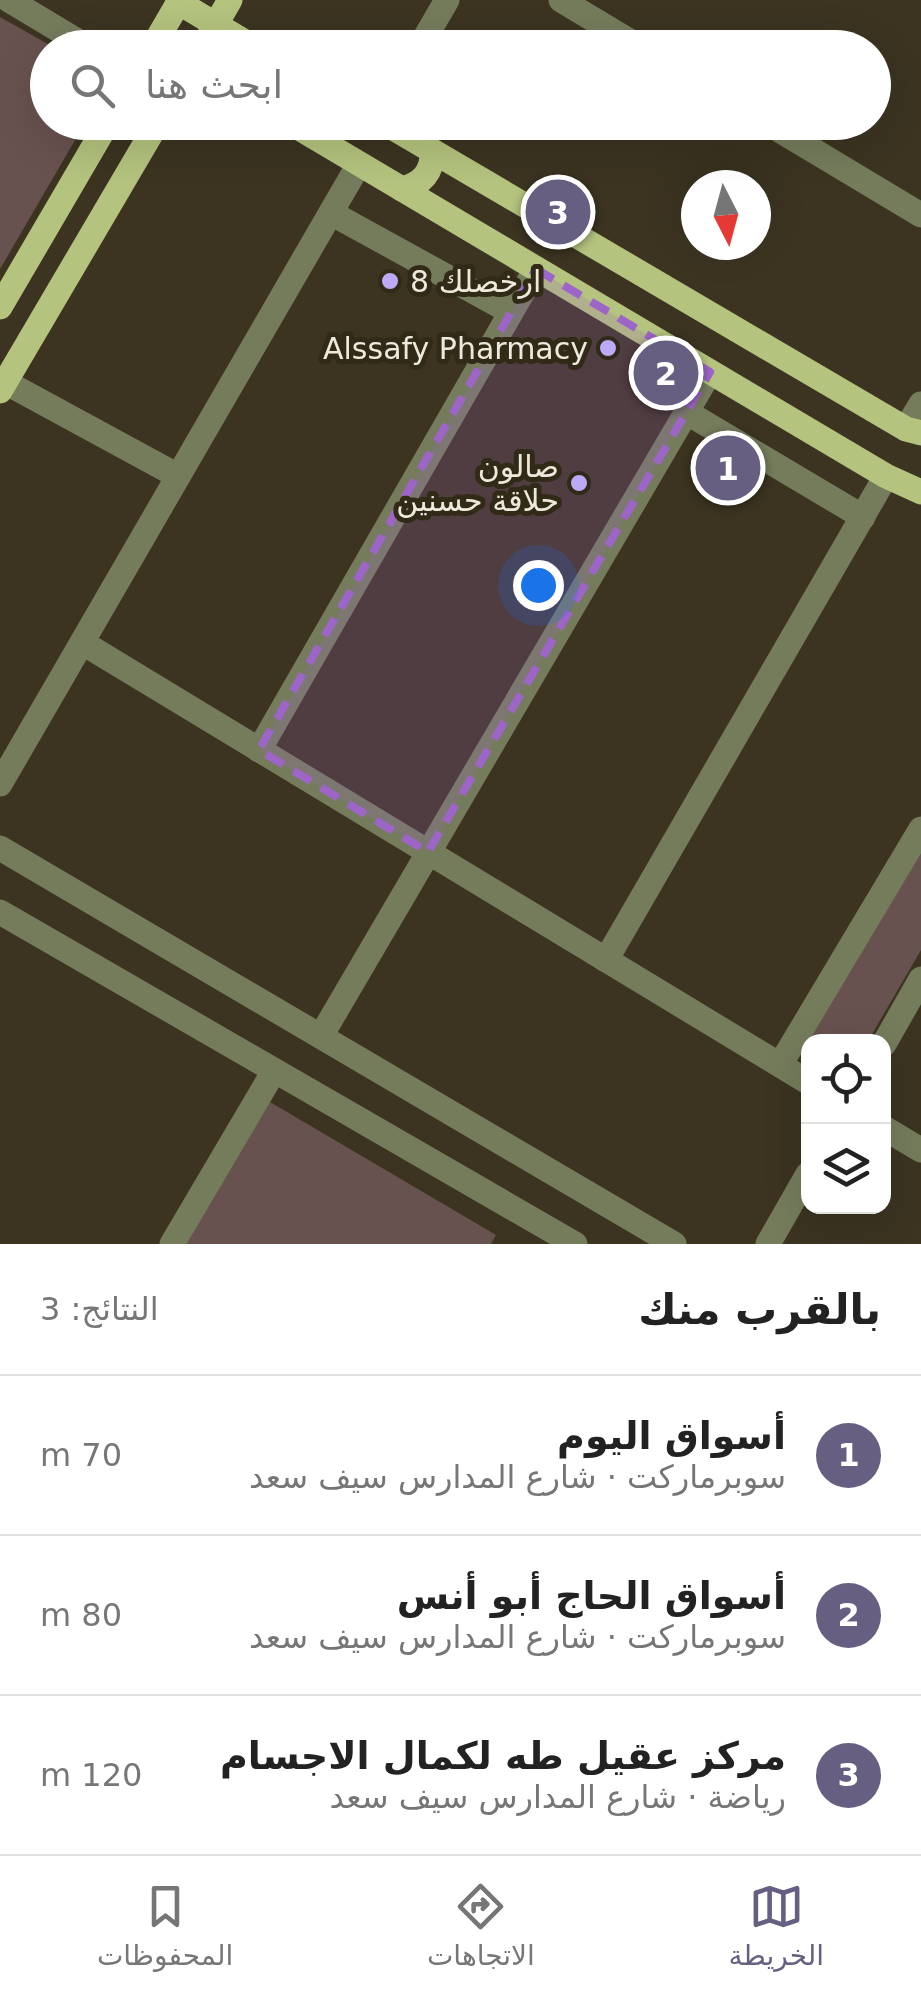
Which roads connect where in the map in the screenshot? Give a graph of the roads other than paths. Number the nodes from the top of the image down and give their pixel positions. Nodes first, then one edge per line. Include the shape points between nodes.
1 (9, 0) edge
2 (230, 0) edge
3 (447, 0) edge
4 (561, 0) edge
5 (179, 1) edge
6 (216, 24) junction
7 (59, 30) edge
8 (164, 30) edge
9 (212, 30) edge
10 (226, 30) edge
11 (430, 30) edge
12 (611, 30) edge
13 (97, 140) edge
14 (147, 140) edge
15 (319, 140) edge
16 (414, 140) edge
17 (796, 140) edge
18 (432, 151) junction
19 (359, 164) junction
20 (472, 174) junction
21 (402, 189) junction
22 (331, 212) junction
23 (445, 215) junction
24 (921, 215) edge
25 (536, 269) junction
26 (0, 307) edge
27 (511, 312) junction
28 (710, 372) junction
29 (3, 387) edge
30 (921, 404) edge
31 (686, 412) junction
32 (914, 431) edge
33 (178, 476) junction
34 (886, 476) junction
35 (921, 492) edge
36 (863, 517) junction
37 (83, 643) junction
38 (259, 750) junction
39 (0, 784) edge
40 (921, 829) edge
41 (0, 848) edge
42 (428, 852) junction
43 (0, 912) edge
44 (606, 960) junction
45 (921, 979) edge
46 (890, 1034) edge
47 (320, 1036) junction
48 (780, 1065) junction
49 (274, 1070) junction
50 (801, 1078) edge
51 (891, 1132) edge
52 (921, 1150) edge
53 (801, 1186) edge
54 (544, 1236) edge
55 (172, 1244) edge
56 (575, 1244) edge
57 (674, 1244) edge
58 (768, 1244) edge

1 - 7 street
2 - 6 main road
3 - 11 street
4 - 12 street
5 - 6 main road
5 - 8 main road
6 - 9 main road
6 - 10 main road
13 - 26 main road
14 - 29 main road
15 - 19 main road
16 - 18 main road
17 - 24 street
18 - 20 main road
18 - 21 main road via 422,181
19 - 21 main road
19 - 22 street
20 - 23 main road via 452,184
20 - 32 main road
21 - 23 main road
22 - 27 street
22 - 33 street
23 - 25 main road
25 - 27 street
25 - 28 main road
27 - 38 street
28 - 31 street
28 - 34 main road
29 - 33 street
30 - 32 street
31 - 36 street
31 - 42 street
33 - 37 street
34 - 35 main road
34 - 36 street
36 - 44 street
37 - 38 street
37 - 39 street
38 - 42 street
40 - 48 street
41 - 47 street
42 - 44 street
42 - 47 street
43 - 49 street
44 - 48 street
45 - 46 street
47 - 57 street
48 - 50 street
49 - 54 street
49 - 55 street
51 - 52 street
53 - 58 street
54 - 56 street

